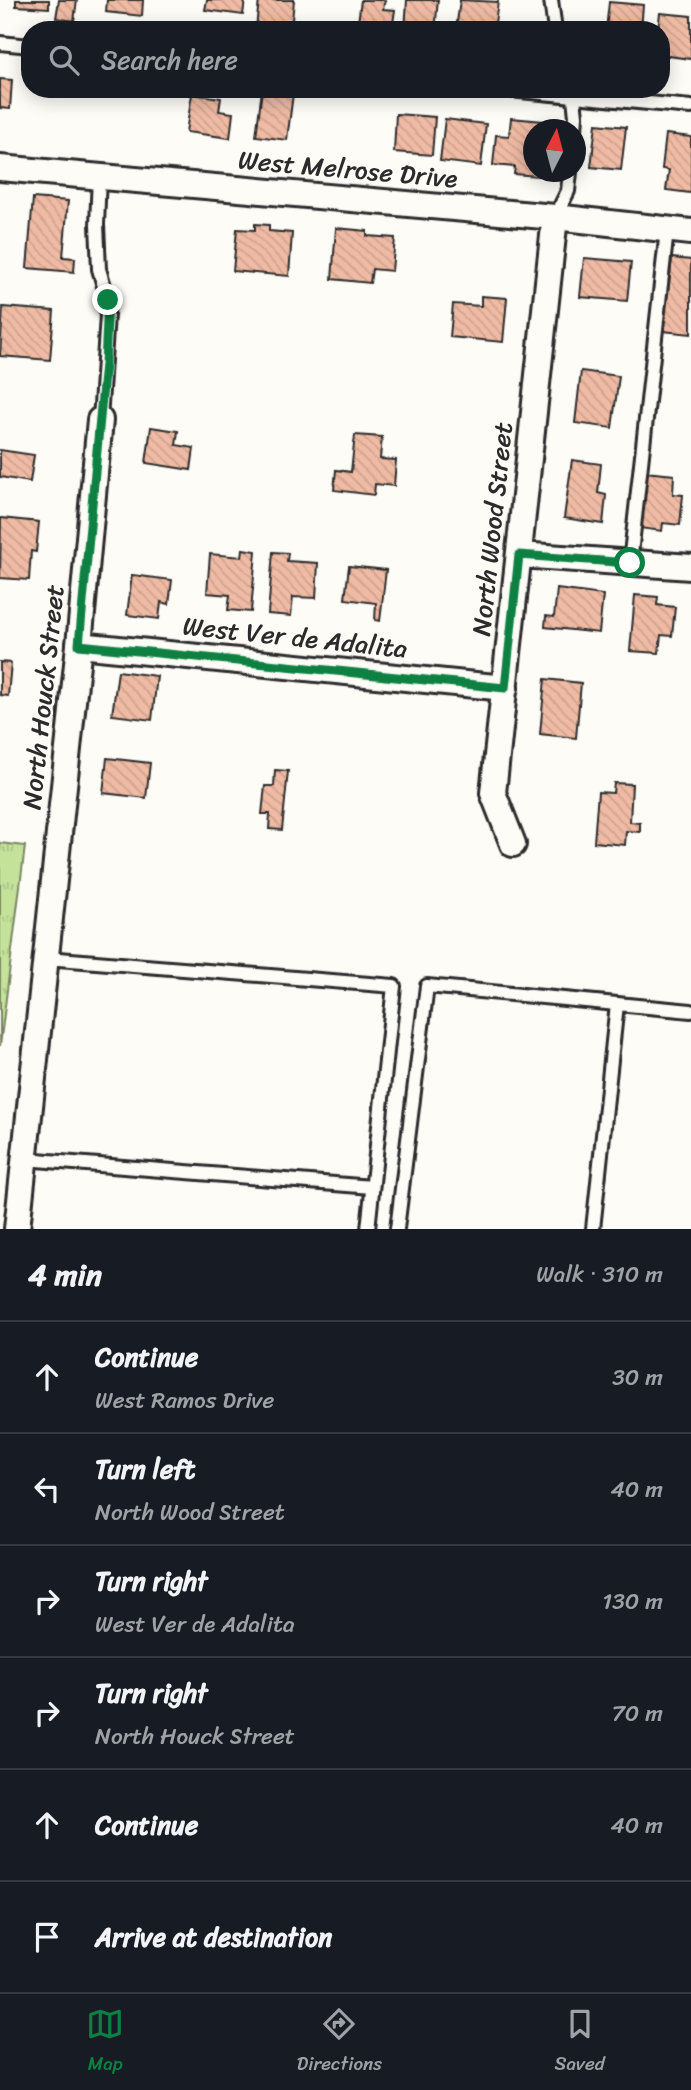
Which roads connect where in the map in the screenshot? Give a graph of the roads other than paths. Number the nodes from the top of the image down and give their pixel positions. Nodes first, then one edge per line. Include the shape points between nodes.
1 (551, 0) edge
2 (554, 21) edge
3 (0, 43) edge
4 (21, 45) edge
5 (574, 98) edge
6 (616, 98) edge
7 (691, 107) edge
8 (576, 119) edge
9 (0, 168) edge
10 (99, 176) junction
11 (569, 182) edge
12 (555, 217) junction
13 (679, 231) edge
14 (100, 420) joint
15 (519, 555) junction
16 (630, 563) junction
17 (691, 567) edge
18 (79, 645) junction
19 (505, 688) junction
20 (513, 844) dead end
21 (46, 958) junction
22 (617, 1004) junction
23 (691, 1011) edge
24 (24, 1159) junction
25 (372, 1187) junction
26 (17, 1229) edge
27 (368, 1229) edge
28 (397, 1229) edge
29 (593, 1229) edge

1 - 2 lane
3 - 4 lane
5 - 8 lane
6 - 7 lane
9 - 10 street, West Melrose Drive
10 - 12 street, West Melrose Drive
10 - 14 lane via 99,269 108,300
11 - 12 lane
12 - 13 street, West Melrose Drive
12 - 15 street, North Wood Street
13 - 16 lane
14 - 18 street, North Houck Street
15 - 16 street
15 - 19 street, North Wood Street
16 - 17 street
18 - 19 street, West Ver de Adalita
18 - 21 street, North Houck Street
19 - 20 street, North Wood Street via 494,793
21 - 24 street, North Houck Street
21 - 25 lane via 394,986
22 - 23 lane
22 - 28 lane via 427,986
22 - 29 lane
24 - 25 lane
24 - 26 street, North Houck Street
25 - 27 lane

